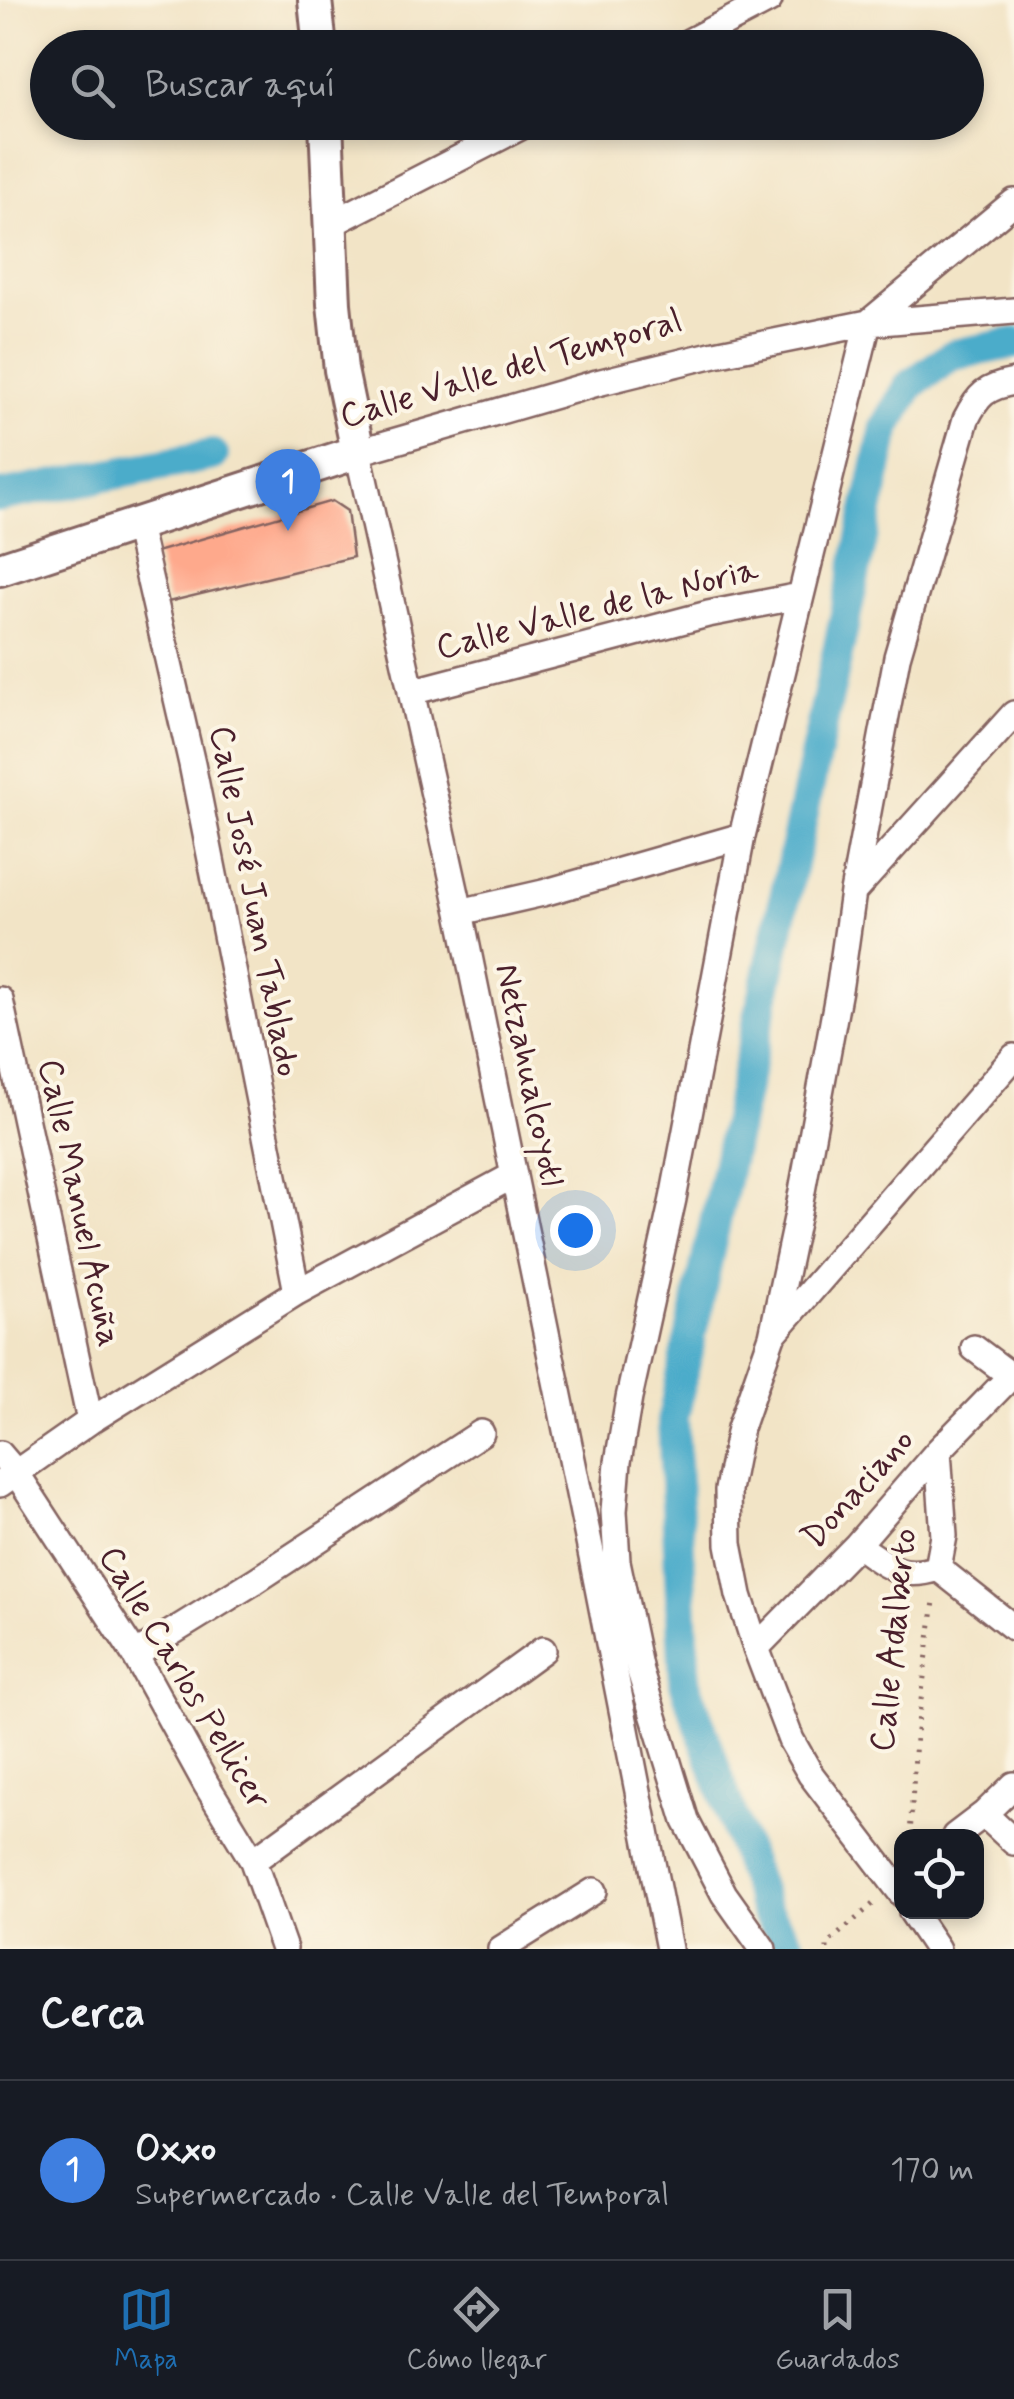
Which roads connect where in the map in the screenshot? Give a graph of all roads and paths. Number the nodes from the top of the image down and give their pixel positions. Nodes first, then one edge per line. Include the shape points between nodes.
1 (315, 0) edge
2 (769, 0) edge
3 (318, 30) edge
4 (712, 30) edge
5 (327, 140) edge
6 (495, 140) edge
7 (1014, 202) edge
8 (330, 225) junction
9 (1014, 311) edge
10 (868, 322) junction
11 (1014, 382) edge
12 (358, 452) junction
13 (136, 525) junction
14 (0, 570) edge
15 (800, 596) junction
16 (411, 692) junction
17 (1014, 714) edge
18 (742, 836) junction
19 (853, 892) junction
20 (460, 912) junction
21 (0, 1000) edge
22 (1014, 1057) edge
23 (514, 1175) junction
24 (297, 1292) junction
25 (772, 1336) junction
26 (974, 1348) dead end
27 (1013, 1377) edge
28 (90, 1420) junction
29 (481, 1432) dead end
30 (938, 1452) junction
31 (5, 1471) edge
32 (857, 1545) junction
33 (938, 1568) junction
34 (1014, 1628) edge
35 (756, 1648) junction
36 (542, 1650) dead end
37 (135, 1655) junction
38 (1014, 1785) edge
39 (984, 1814) junction
40 (910, 1829) edge
41 (964, 1829) edge
42 (1014, 1842) edge
43 (253, 1861) junction
44 (894, 1879) edge
45 (594, 1891) dead end
46 (894, 1891) edge
47 (917, 1919) edge
48 (284, 1949) edge
49 (501, 1949) edge
50 (669, 1949) edge
51 (763, 1949) edge
52 (826, 1949) edge
53 (936, 1949) edge

1 - 3 street
2 - 4 street
5 - 8 street
6 - 8 street
7 - 10 street, Calle Valle del Temporal
8 - 12 street via 341,370
9 - 10 street
10 - 12 street, Calle Valle del Temporal via 597,382
10 - 15 street
11 - 19 street via 977,398 966,420 897,656
12 - 13 street, Calle Valle del Temporal
12 - 16 street, Netzahualcoyotl
13 - 14 street, Calle Valle del Temporal
13 - 24 street, Calle José Juan Tablado via 192,764
15 - 16 street, Calle Valle de la Noria
15 - 18 street
16 - 20 street, Netzahualcoyotl
17 - 19 street
18 - 20 street
18 - 51 street via 629,1398 614,1512 640,1671 686,1822
19 - 25 street
20 - 23 street, Netzahualcoyotl
21 - 28 street, Calle Manuel Acuña
22 - 25 street
23 - 24 street
23 - 50 street, Netzahualcoyotl
24 - 28 street
25 - 35 street via 740,1428 728,1490 732,1561
26 - 27 street
27 - 30 street, Donaciano
28 - 31 street
29 - 37 street
30 - 32 street, Donaciano
30 - 33 street, Calle Adalberto via 944,1536
31 - 37 street, Calle Carlos Pellicer
32 - 33 street via 902,1573
32 - 35 street, Donaciano
33 - 34 street
33 - 40 path, Calle Adalberto
35 - 44 street via 810,1774
36 - 43 street
37 - 43 street, Calle Carlos Pellicer
38 - 39 street
39 - 41 street
39 - 42 street
43 - 48 street, Calle Carlos Pellicer
45 - 49 street
46 - 52 path
47 - 53 street

